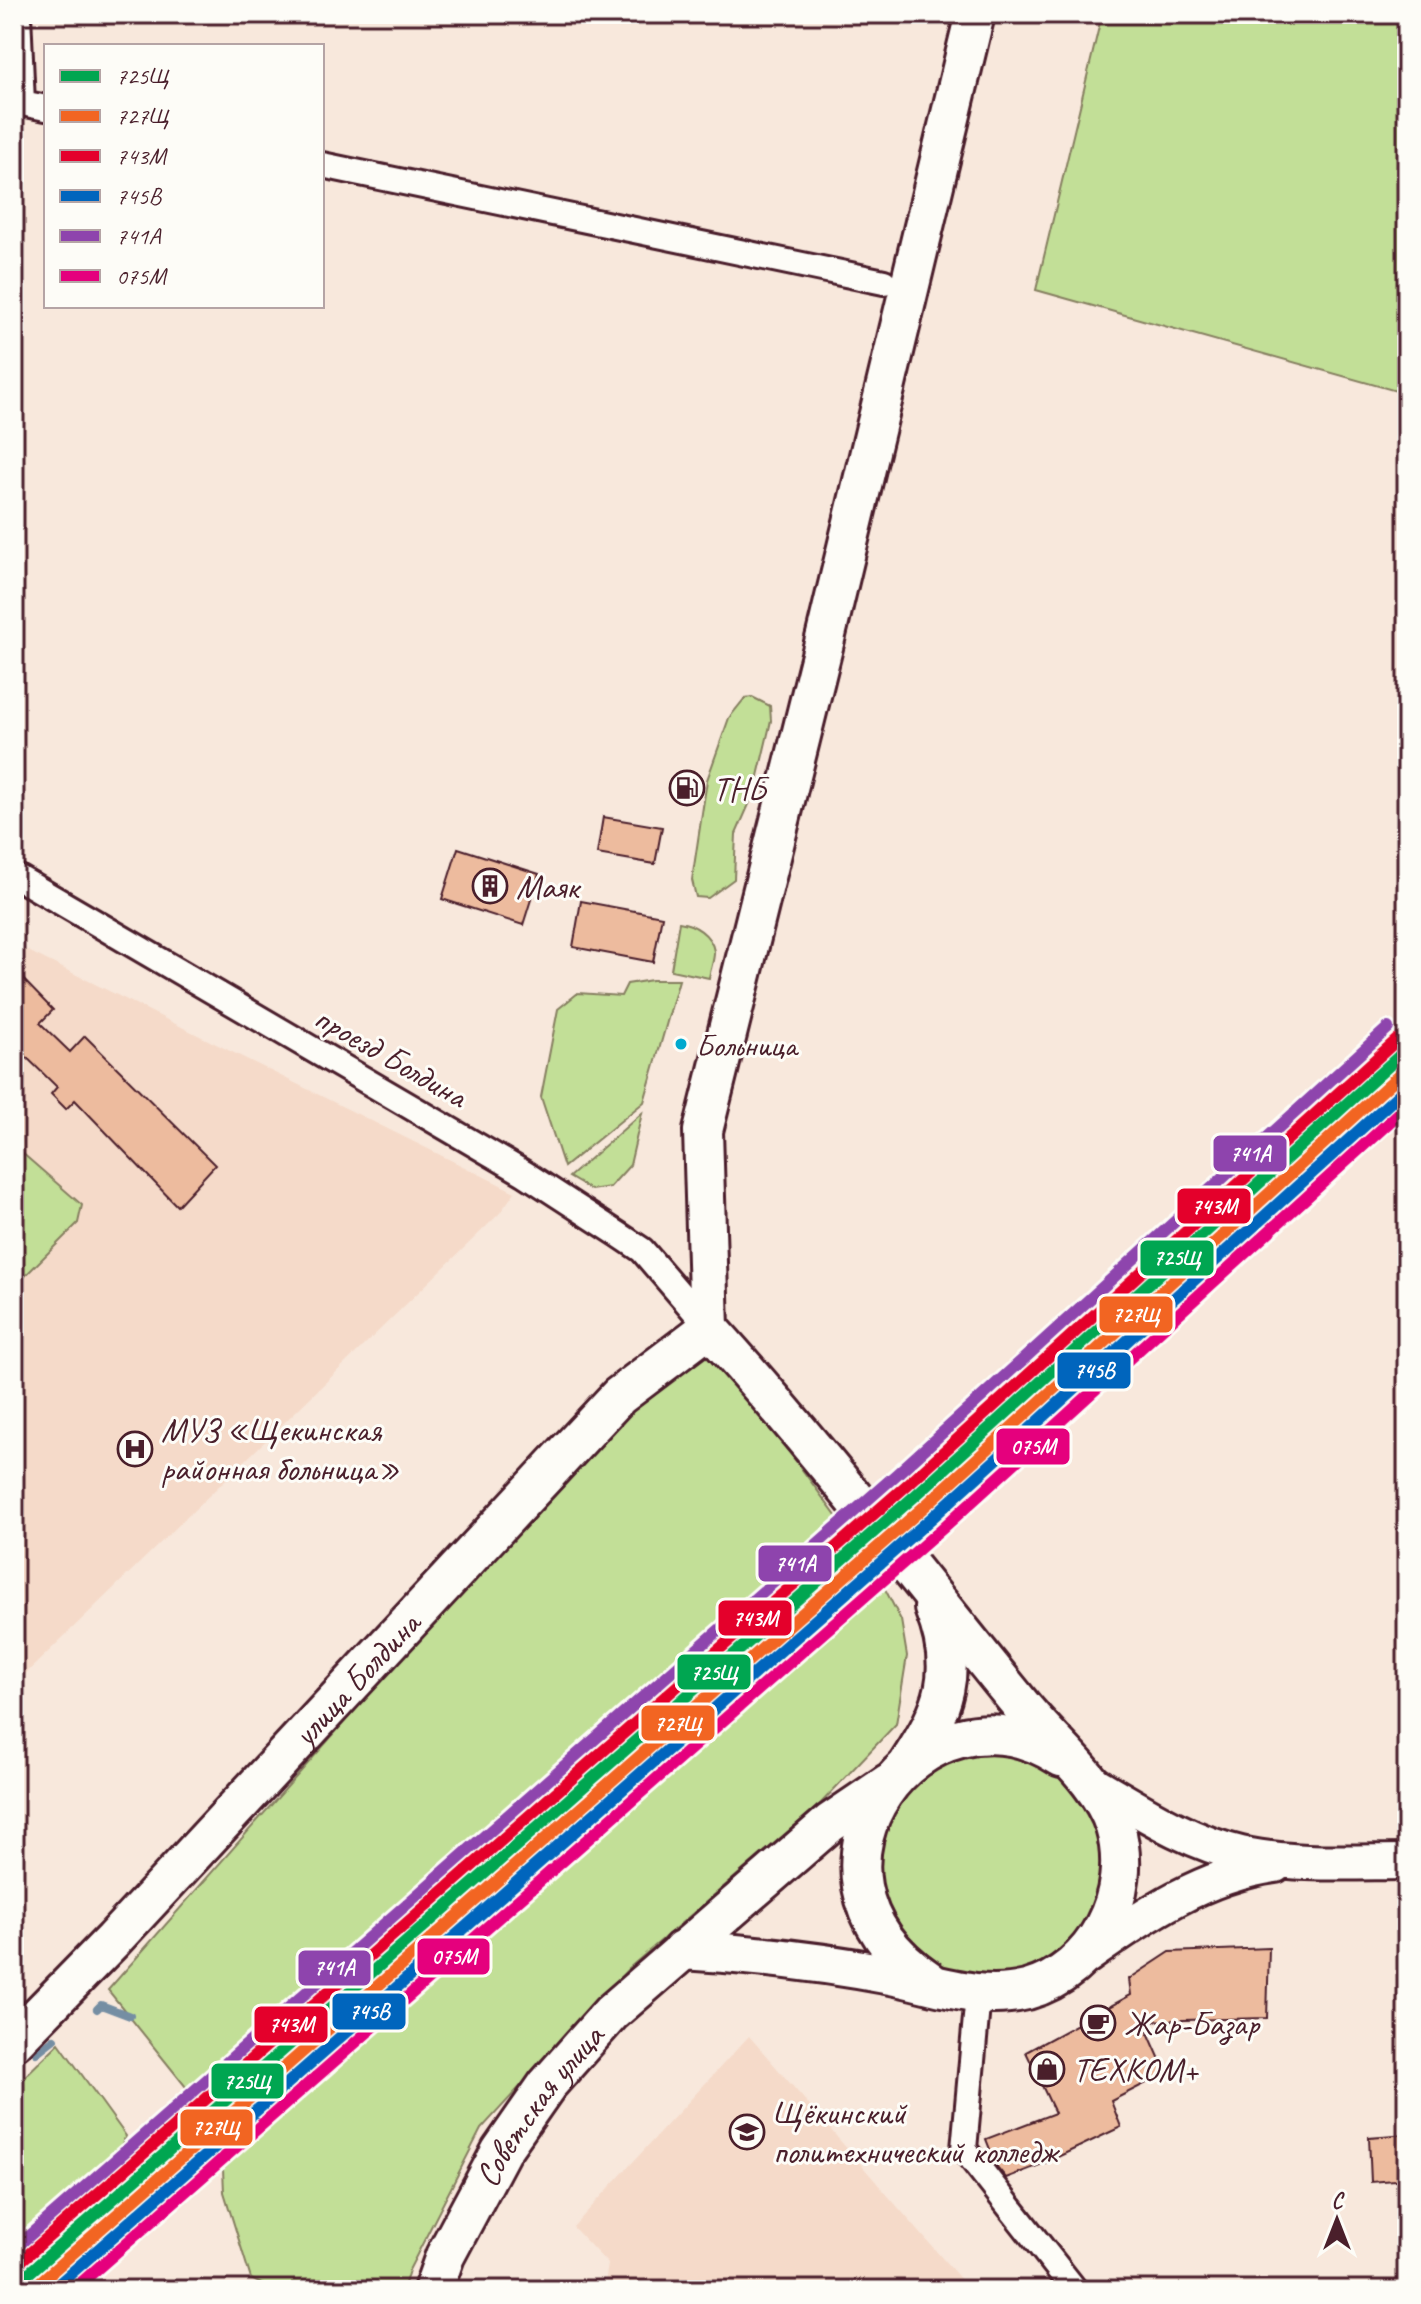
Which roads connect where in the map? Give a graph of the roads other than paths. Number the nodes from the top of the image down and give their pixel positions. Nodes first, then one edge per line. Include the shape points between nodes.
1 (18, 14) edge
2 (975, 14) edge
3 (44, 108) edge
4 (324, 165) edge
5 (884, 282) dead end
6 (14, 875) edge
7 (709, 1328) junction
8 (925, 1587) junction
9 (1082, 1773) junction
10 (898, 1774) junction
11 (1295, 1862) junction
12 (1407, 1862) edge
13 (682, 1950) junction
14 (1073, 1965) junction
15 (966, 1992) junction
16 (14, 2041) edge
17 (433, 2290) edge
18 (1075, 2290) edge

1 - 3 street via 22,103
2 - 7 main road via 703,1131
4 - 5 street
6 - 7 street, проезд Болдина via 524,1173 618,1234 642,1250
7 - 8 main road
7 - 16 main road, улица Болдина via 619,1396
8 - 9 main road
8 - 10 main road via 945,1634 944,1700 931,1729
9 - 10 main road via 1028,1741 977,1736 940,1746
9 - 11 street via 1160,1822 1204,1842
9 - 14 main road via 1115,1827 1120,1877 1105,1926
10 - 13 main road, Советская улица via 830,1823
10 - 15 main road via 875,1805 863,1840 866,1903 876,1927 908,1966
11 - 12 street
11 - 14 street via 1247,1869 1209,1882 1132,1923
13 - 15 main road via 752,1954
13 - 17 main road, Советская улица via 611,2013 547,2085 501,2151 445,2256
14 - 15 main road via 1029,1989
15 - 18 street via 964,2149

